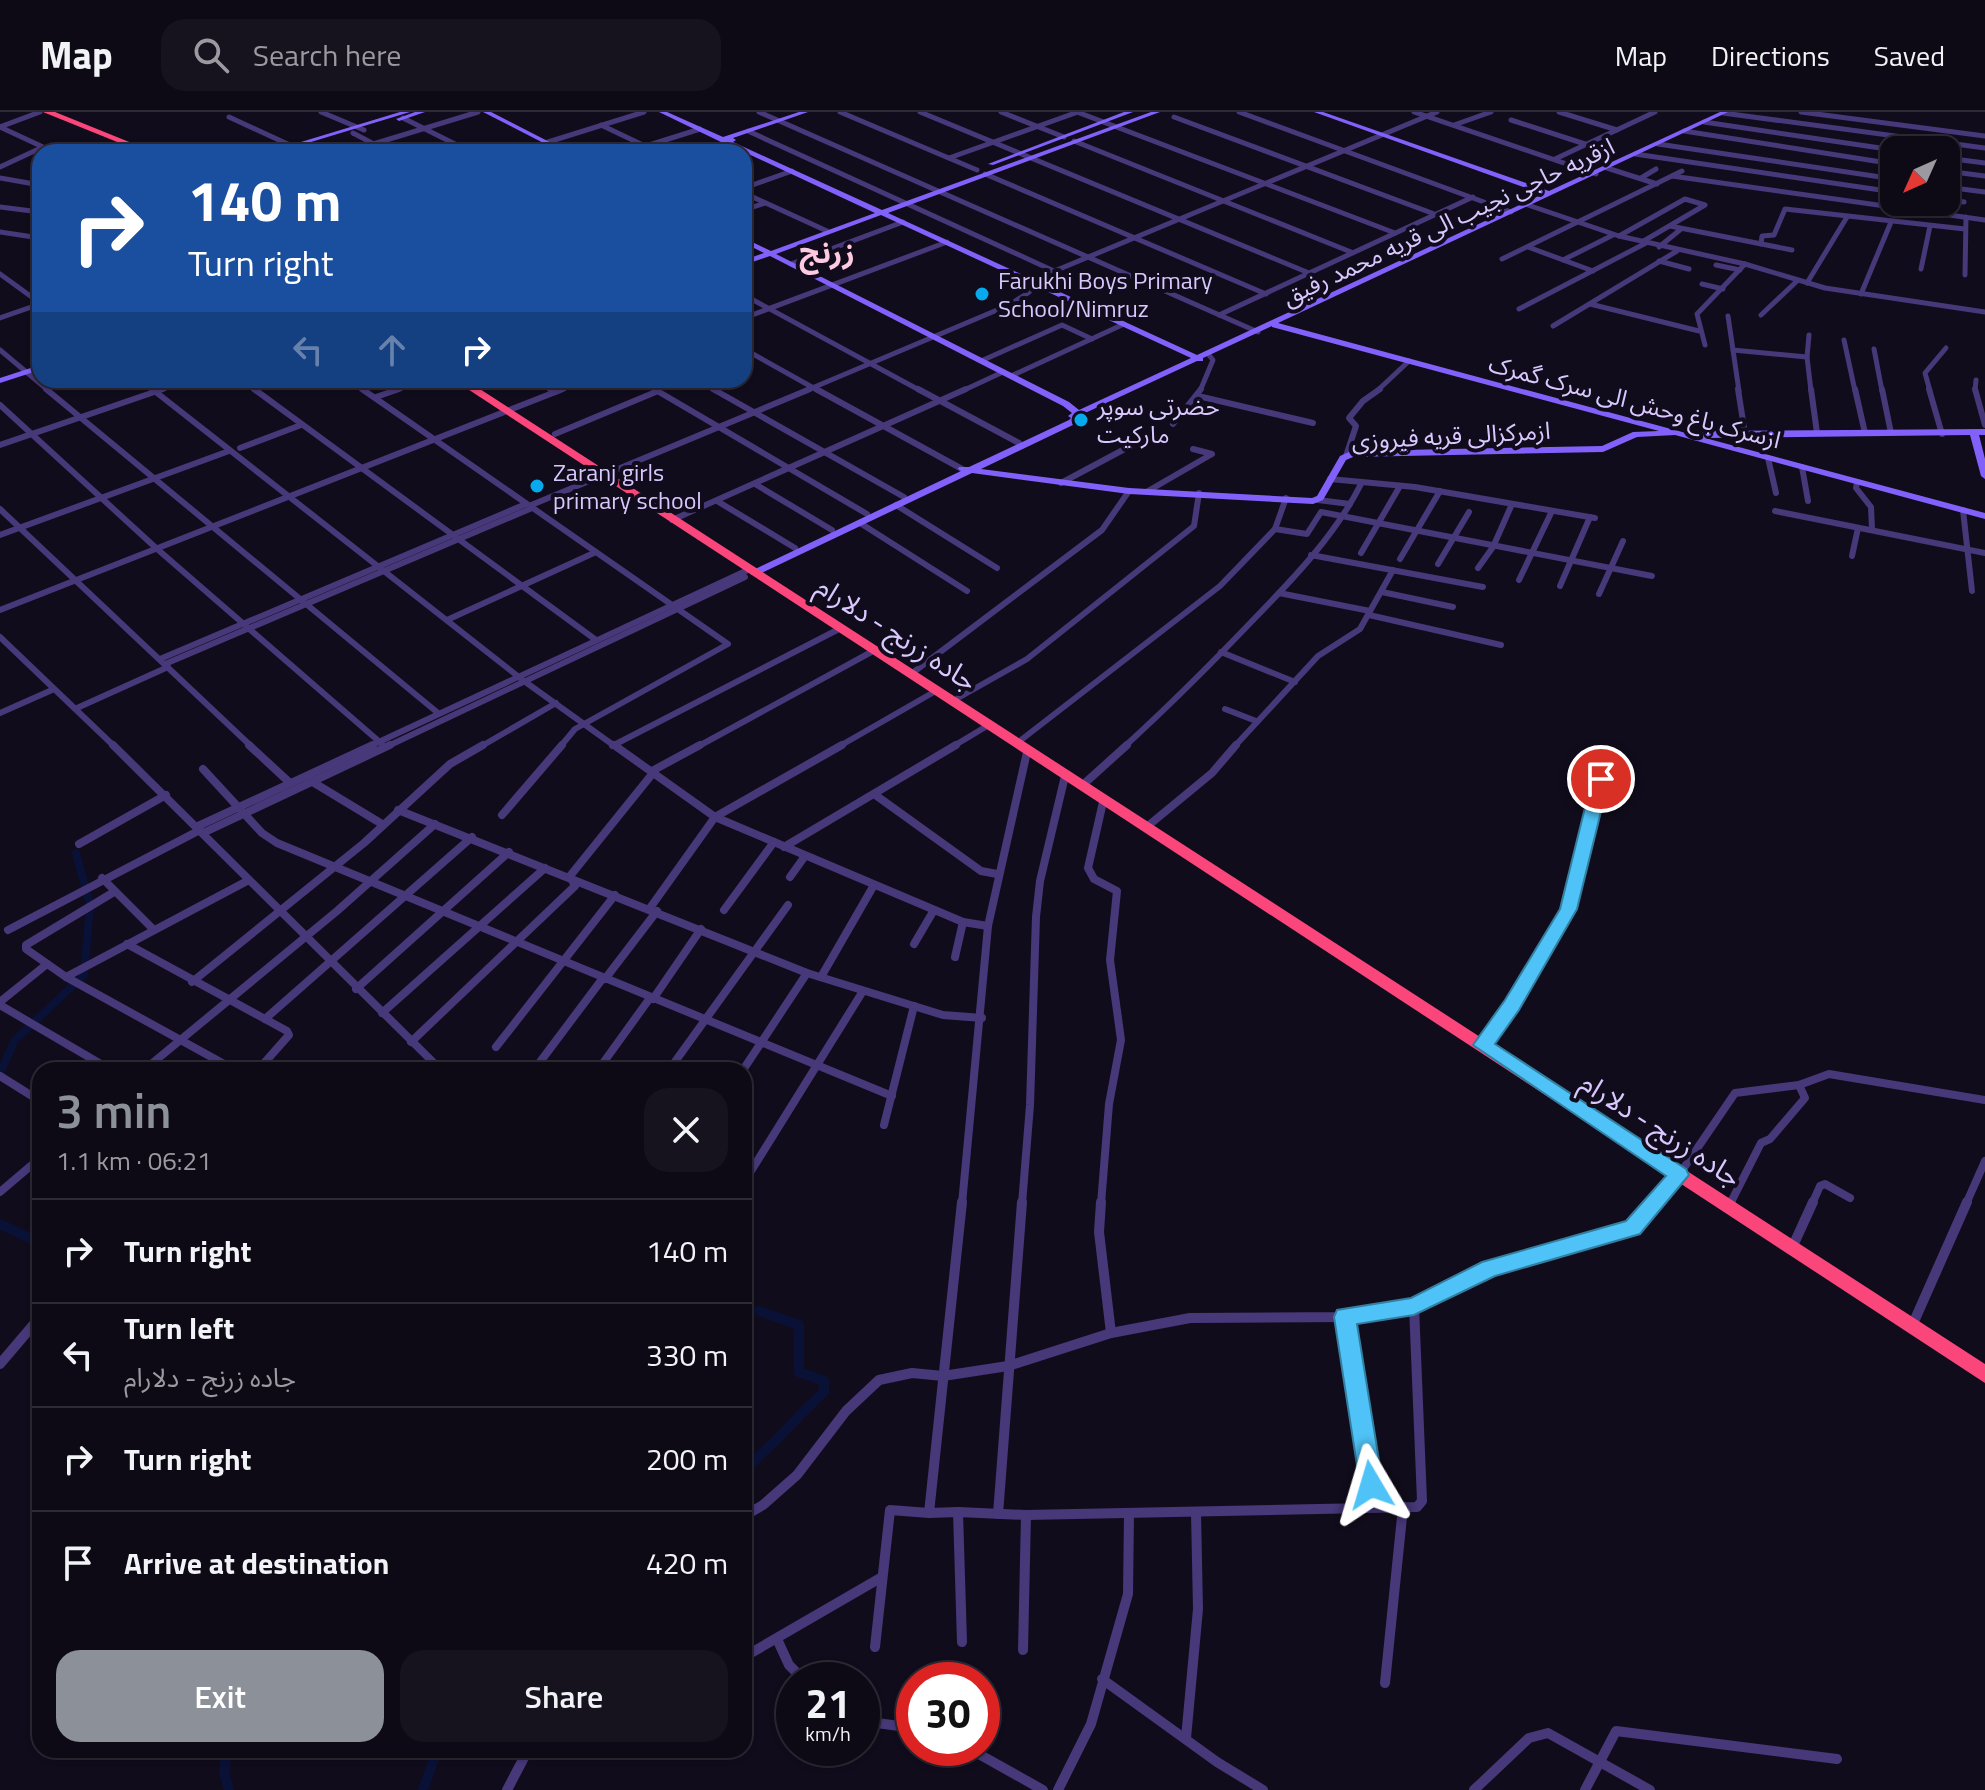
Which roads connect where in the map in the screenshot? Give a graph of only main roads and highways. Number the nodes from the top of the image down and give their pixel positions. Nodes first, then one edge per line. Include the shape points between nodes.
1 (47, 112) edge
2 (57, 112) edge
3 (422, 112) edge
4 (479, 112) edge
5 (662, 112) edge
6 (673, 112) edge
7 (799, 112) edge
8 (805, 112) edge
9 (1130, 112) edge
10 (1157, 112) edge
11 (1317, 112) edge
12 (1339, 112) edge
13 (1724, 112) edge
14 (405, 115) edge
15 (491, 116) edge
16 (778, 120) junction
17 (727, 139) junction
18 (544, 143) edge
19 (129, 144) edge
20 (138, 144) edge
21 (313, 144) edge
22 (716, 144) edge
23 (737, 144) edge
24 (738, 144) edge
25 (752, 150) edge
26 (752, 151) edge
27 (981, 172) junction
28 (1559, 190) junction
29 (1549, 194) junction
30 (882, 210) junction
31 (752, 247) edge
32 (765, 254) junction
33 (752, 258) edge
34 (1038, 282) junction
35 (827, 285) junction
36 (1275, 325) junction
37 (930, 338) junction
38 (1205, 357) junction
39 (32, 370) edge
40 (1004, 374) junction
41 (0, 381) edge
42 (473, 388) edge
43 (481, 388) edge
44 (511, 410) junction
45 (1075, 416) junction
46 (1974, 432) junction
47 (1985, 432) edge
48 (1674, 433) junction
49 (1699, 440) junction
50 (966, 470) junction
51 (608, 474) junction
52 (1985, 476) edge
53 (1985, 516) edge
54 (756, 569) junction
55 (1024, 746) junction
56 (1305, 930) junction
57 (1985, 1375) edge

1 - 19 highway
2 - 20 highway
3 - 14 main road
4 - 15 main road
5 - 17 main road
6 - 17 main road
7 - 16 main road
8 - 16 main road
9 - 27 main road via 1017,153
10 - 27 main road
11 - 29 main road
12 - 28 main road
13 - 28 main road, ازقریه حاجی نجیب الی قریه محمد رفیق
14 - 21 main road
15 - 18 main road
16 - 17 main road
16 - 17 main road
17 - 22 main road
17 - 23 main road
17 - 24 main road
25 - 30 main road
26 - 30 main road
27 - 30 main road
28 - 29 main road, ازقریه حاجی نجیب الی قریه محمد رفیق
29 - 36 main road, ازقریه حاجی نجیب الی قریه محمد رفیق
30 - 32 main road
30 - 34 main road
30 - 34 main road
31 - 32 main road
32 - 33 main road
32 - 35 main road
32 - 35 main road
34 - 38 main road
34 - 38 main road
35 - 37 main road
36 - 38 main road, ازقریه حاجی نجیب الی قریه محمد رفیق
36 - 48 main road, ازسرک باغ وحش الی سرک گمرک
37 - 40 main road
37 - 40 main road
38 - 45 main road, ازقریه حاجی نجیب الی قریه محمد رفیق
39 - 41 main road
40 - 45 main road
42 - 44 highway, جاده زرنج - دلارام
43 - 44 highway, جاده زرنج - دلارام
44 - 51 highway, جاده زرنج - دلارام
44 - 51 highway, جاده زرنج - دلارام via 555,434
45 - 50 main road
45 - 50 main road via 1072,422
46 - 47 main road
46 - 49 main road via 1703,434
46 - 52 main road
48 - 49 main road, ازسرک باغ وحش الی سرک گمرک
48 - 50 main road, ازمرکزالی قریه فیروزی via 1636,434 1603,449 1346,456 1318,500 1129,491
49 - 53 main road, ازسرک باغ وحش الی سرک گمرک
50 - 54 main road
50 - 54 main road
51 - 54 highway, جاده زرنج - دلارام
54 - 55 highway, جاده زرنج - دلارام
54 - 55 highway, جاده زرنج - دلارام via 934,692
55 - 56 highway, جاده زرنج - دلارام
55 - 56 highway, جاده زرنج - دلارام via 1279,908
56 - 57 highway, جاده زرنج - دلارام

